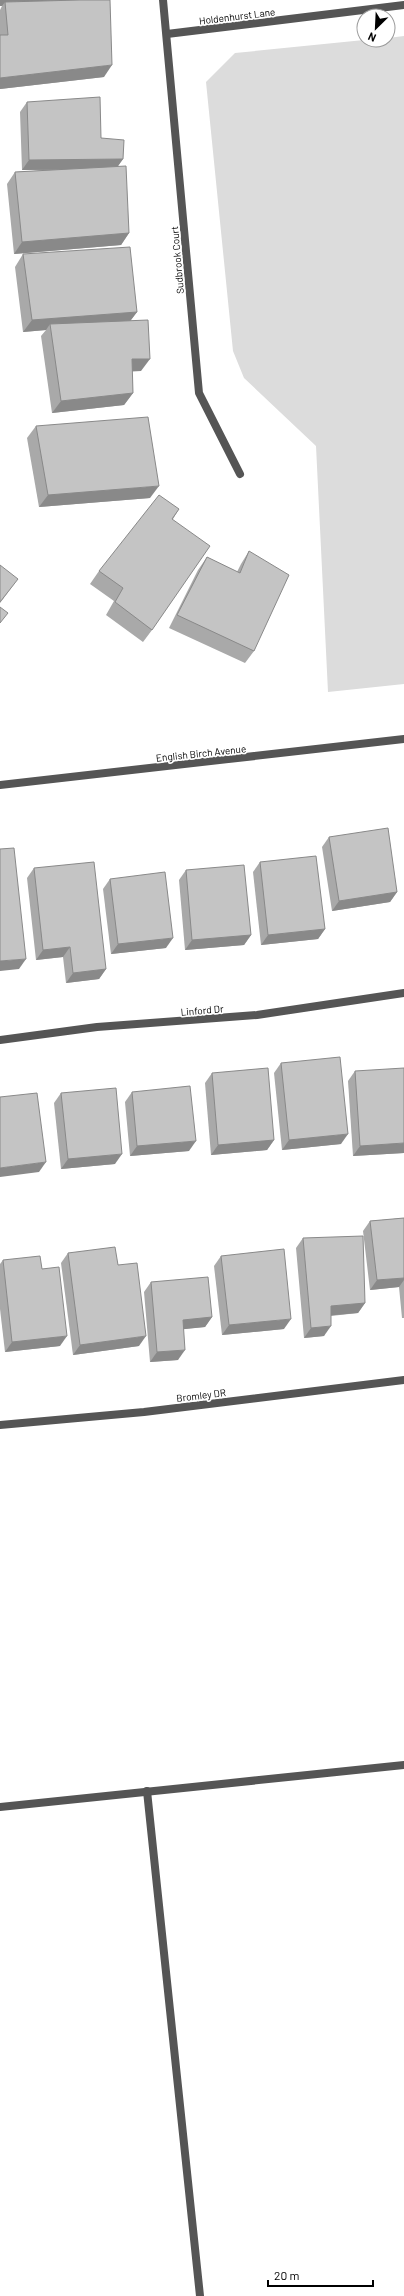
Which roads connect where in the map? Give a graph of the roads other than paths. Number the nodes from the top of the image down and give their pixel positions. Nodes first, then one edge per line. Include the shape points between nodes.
1 (163, 0) edge
2 (404, 6) edge
3 (167, 34) junction
4 (240, 474) dead end
5 (404, 739) edge
6 (0, 785) edge
7 (404, 993) edge
8 (0, 1040) edge
9 (404, 1380) edge
10 (0, 1425) edge
11 (404, 1765) edge
12 (147, 1791) junction
13 (0, 1807) edge
14 (200, 2296) edge

1 - 3 street, Sudbrook Court
2 - 3 street, Holdenhurst Lane
3 - 4 street, Sudbrook Court via 199,392
5 - 6 street, English Birch Avenue
7 - 8 street, Linford Dr via 257,1015 97,1027
9 - 10 street, Bromley DR via 144,1412
11 - 12 street
12 - 13 street
12 - 14 street

